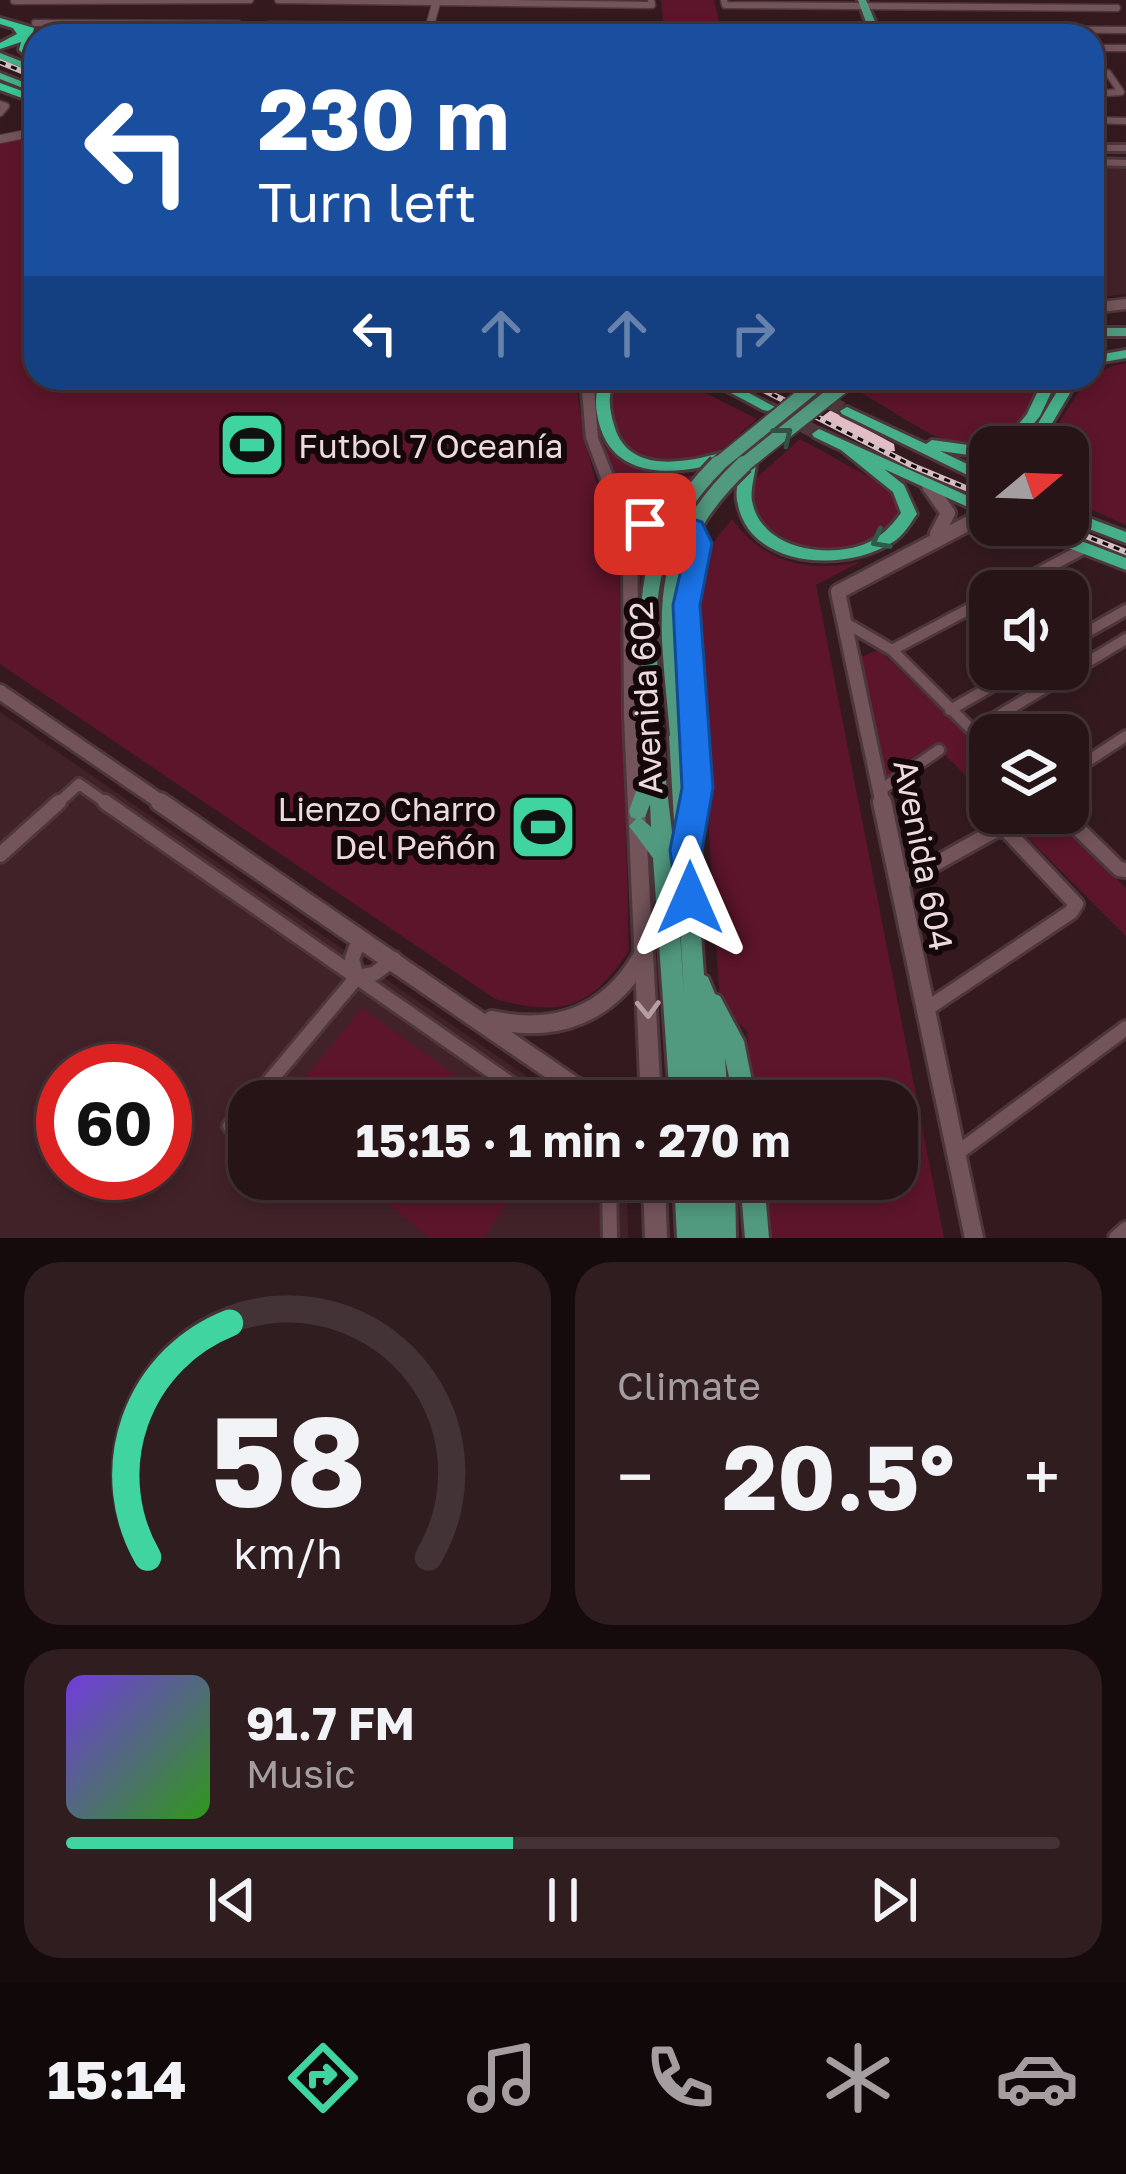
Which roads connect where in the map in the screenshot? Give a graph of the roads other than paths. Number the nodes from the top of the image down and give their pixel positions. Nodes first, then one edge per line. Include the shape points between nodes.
1 (15, 0) edge
2 (1111, 0) edge
3 (150, 1) edge
4 (249, 1) edge
5 (277, 1) edge
6 (561, 2) edge
7 (652, 2) edge
8 (864, 2) edge
9 (725, 3) edge
10 (988, 3) edge
11 (432, 4) edge
12 (0, 22) edge
13 (34, 23) dead end
14 (49, 23) joint
15 (144, 24) edge
16 (0, 46) edge
17 (1104, 72) edge
18 (1104, 94) edge
19 (588, 390) edge
20 (603, 390) edge
21 (735, 390) edge
22 (812, 390) edge
23 (836, 390) edge
24 (1046, 390) edge
25 (1065, 390) edge
26 (768, 407) tunnel mouth
27 (847, 411) tunnel mouth
28 (1025, 426) edge
29 (1043, 426) edge
30 (819, 434) tunnel mouth
31 (903, 439) junction
32 (847, 448) junction
33 (969, 450) edge
34 (742, 458) junction
35 (969, 471) edge
36 (929, 486) junction
37 (969, 503) edge
38 (969, 522) edge
39 (1089, 523) edge
40 (934, 538) junction
41 (1126, 538) edge
42 (1080, 546) edge
43 (1085, 548) junction
44 (630, 556) junction
45 (1126, 563) edge
46 (1044, 570) edge
47 (969, 609) edge
48 (1126, 610) edge
49 (844, 622) junction
50 (1089, 631) edge
51 (1126, 639) edge
52 (892, 650) junction
53 (985, 690) edge
54 (0, 692) edge
55 (950, 710) junction
56 (1126, 736) edge
57 (939, 750) dead end
58 (654, 759) junction
59 (1089, 760) edge
60 (882, 789) junction
61 (638, 819) junction
62 (1085, 834) edge
63 (676, 855) junction
64 (0, 856) edge
65 (1125, 871) edge
66 (899, 884) junction
67 (360, 937) junction
68 (645, 949) junction
69 (394, 959) junction
70 (694, 963) junction
71 (357, 977) junction
72 (704, 992) junction
73 (466, 1007) junction
74 (924, 1011) junction
75 (1126, 1028) edge
76 (270, 1080) edge
77 (506, 1080) edge
78 (567, 1080) edge
79 (650, 1080) edge
80 (681, 1080) edge
81 (700, 1080) edge
82 (716, 1080) edge
83 (740, 1080) edge
84 (956, 1154) junction
85 (609, 1200) edge
86 (655, 1200) edge
87 (687, 1200) edge
88 (707, 1200) edge
89 (723, 1200) edge
90 (754, 1200) edge
91 (1126, 1229) edge
92 (610, 1238) edge
93 (656, 1238) edge
94 (689, 1238) edge
95 (709, 1238) edge
96 (724, 1238) edge
97 (757, 1238) edge
98 (974, 1238) edge
99 (1116, 1238) edge

1 - 3 street
1 - 12 street
2 - 10 street via 1117,8
3 - 4 street
5 - 11 street
6 - 7 street
6 - 11 street
8 - 9 street
8 - 10 street
12 - 16 highway via 23,35
13 - 14 street
14 - 15 street
17 - 18 street via 1120,93
19 - 44 main road via 592,438
20 - 34 highway via 609,442 625,456 655,466
21 - 26 highway
22 - 34 main road, bridge
34 -> 23 main road, bridge
24 - 28 highway
25 - 29 highway
27 - 31 highway
30 - 32 highway
31 - 33 highway
31 - 35 highway
32 -> 34 highway via 899,489 909,514 871,547 832,557 797,553 752,524 740,499
32 - 36 highway
34 - 58 main road, Avenida 602, bridge via 675,509 658,540 647,604
34 - 63 main road, Avenida 602, bridge via 698,512 677,555
36 - 37 highway
36 - 40 street via 948,513
38 - 40 street
39 - 41 highway
40 - 49 street via 838,592
42 - 43 highway
43 - 45 highway
43 - 46 street
44 - 61 main road
44 - 63 main road via 642,527 655,519 681,521 699,538 686,605 698,788
47 - 52 street
48 - 50 street
49 - 52 street
49 - 60 street, Avenida 604
51 - 55 street via 974,731
52 - 55 street
53 - 55 street
54 - 67 street
56 - 59 street
57 - 60 street
58 - 61 main road
58 - 63 main road, Avenida 602
60 - 66 street, Avenida 604
61 - 63 main road
61 - 68 main road
62 - 65 street
63 - 70 main road, Avenida 602
63 - 80 main road, Avenida 602
64 - 71 street via 79,784
66 - 74 street, Avenida 604
66 - 74 street via 998,829 1076,904
67 - 69 street
67 - 71 street via 352,959
68 - 73 street via 614,996 574,1020 510,1025
68 -> 79 main road
69 - 71 street
69 - 73 street
70 - 72 main road
70 - 81 main road, Avenida 602
71 - 76 street
71 - 77 street
72 - 82 main road
72 - 83 main road via 729,1029
73 - 78 street
74 - 84 street, Avenida 604
75 - 84 street
84 - 98 street, Avenida 604
85 - 92 street
86 - 93 main road
87 - 94 main road
88 - 95 main road
89 - 96 main road
90 - 97 main road
91 - 99 street

